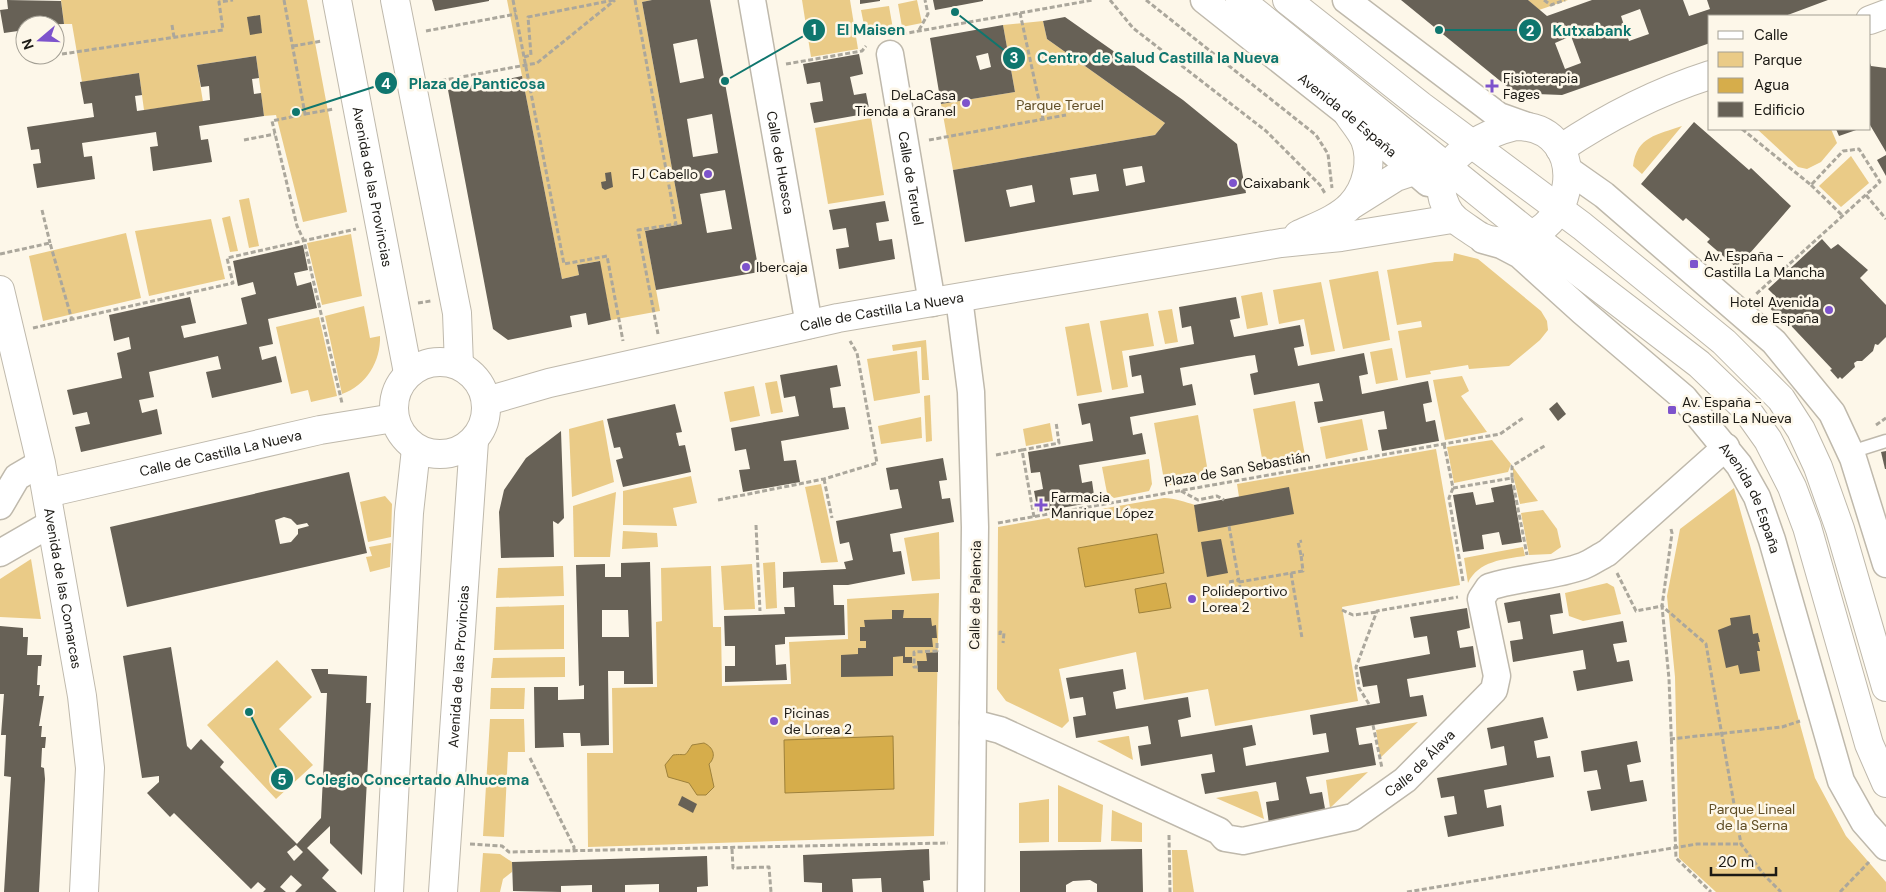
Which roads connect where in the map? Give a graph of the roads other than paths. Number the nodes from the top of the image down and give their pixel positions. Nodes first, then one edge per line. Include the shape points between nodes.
1 (337, 0) edge
2 (395, 0) edge
3 (752, 0) edge
4 (1204, 0) edge
5 (1240, 0) edge
6 (1287, 0) edge
7 (1346, 0) edge
8 (1886, 14) edge
9 (1871, 20) edge
10 (886, 43) road end
11 (1708, 76) edge
12 (1348, 114) junction
13 (1527, 126) junction
14 (1472, 144) junction
15 (1564, 159) junction
16 (1448, 167) junction
17 (1414, 171) junction
18 (1447, 207) junction
19 (1344, 210) junction
20 (1559, 211) junction
21 (1532, 236) junction
22 (1484, 240) junction
23 (1281, 243) junction
24 (0, 290) edge
25 (959, 298) junction
26 (932, 303) junction
27 (809, 325) junction
28 (459, 365) junction
29 (408, 373) junction
30 (487, 401) junction
31 (394, 418) junction
32 (474, 441) junction
33 (1886, 441) edge
34 (1726, 447) junction
35 (416, 449) junction
36 (1851, 452) junction
37 (41, 463) junction
38 (47, 493) junction
39 (0, 506) edge
40 (52, 523) junction
41 (0, 553) edge
42 (1885, 555) edge
43 (1886, 687) edge
44 (973, 723) junction
45 (1886, 783) edge
46 (1877, 855) edge
47 (84, 892) edge
48 (389, 892) edge
49 (443, 892) edge
50 (971, 892) edge

1 - 29 main road, Avenida de las Provincias
2 - 28 main road via 457,313
3 - 27 street, Calle de Huesca
4 - 12 street, Avenida de España
5 - 16 main road, Avenida de España
6 - 14 main road
7 - 13 street via 1499,116
8 - 9 main road
10 - 26 street, Calle de Teruel
11 - 15 main road via 1599,123
12 - 17 street, Avenida de España
12 - 19 main road via 1365,139 1369,158 1367,176
13 - 14 main road via 1499,129
13 - 15 main road via 1550,135
14 - 16 main road
14 - 20 main road
15 - 20 main road via 1567,191
15 - 36 street via 1774,342 1832,413
16 - 17 main road, Calle de Castilla La Nueva
16 - 18 main road via 1442,183
16 - 21 main road, Avenida de España
17 - 18 street, Avenida de España
17 - 19 main road, Calle de Castilla La Nueva via 1396,177
18 - 22 main road, Avenida de España
18 - 23 main road, Calle de Castilla La Nueva via 1341,237
19 - 23 main road, Calle de Castilla La Nueva
20 - 21 main road via 1548,226
20 - 43 main road via 1582,226 1724,342 1781,399 1801,430 1818,467 1840,529
21 - 22 main road via 1508,242
21 - 45 main road, Avenida de España via 1699,364 1746,409 1768,440 1807,526 1869,744
22 - 34 street, Avenida de España via 1501,245 1526,261 1684,398
23 - 25 main road, Calle de Castilla La Nueva
24 - 37 main road, Avenida de las Comarcas
25 - 26 main road, Calle de Castilla La Nueva
25 - 44 street, Calle de Palencia via 971,392 976,528
26 - 27 main road, Calle de Castilla La Nueva
27 - 30 main road, Calle de Castilla La Nueva via 549,383
28 - 29 main road via 442,361 423,364
28 - 30 main road via 478,380
29 - 31 main road via 395,394
30 - 32 main road via 485,423
31 - 35 main road via 402,436
31 - 38 main road, Calle de Castilla La Nueva
32 - 35 main road via 457,453 436,455
32 - 49 main road, Avenida de las Provincias
33 - 36 lane
34 - 44 street, Calle de Álava via 1607,553 1561,573 1513,579 1489,587 1481,599 1497,676 1494,690 1405,780 1353,817 1242,841 1225,838 1218,831 1000,730
34 - 46 street, Avenida de España via 1757,498 1841,781 1864,822
35 - 48 main road via 409,513
36 - 42 street
37 - 38 main road, Avenida de las Comarcas
37 - 39 street via 17,477
38 - 40 main road, Avenida de las Comarcas
40 - 41 street
40 - 47 main road, Avenida de las Comarcas via 82,696 90,768
44 - 50 street, Calle de Palencia

